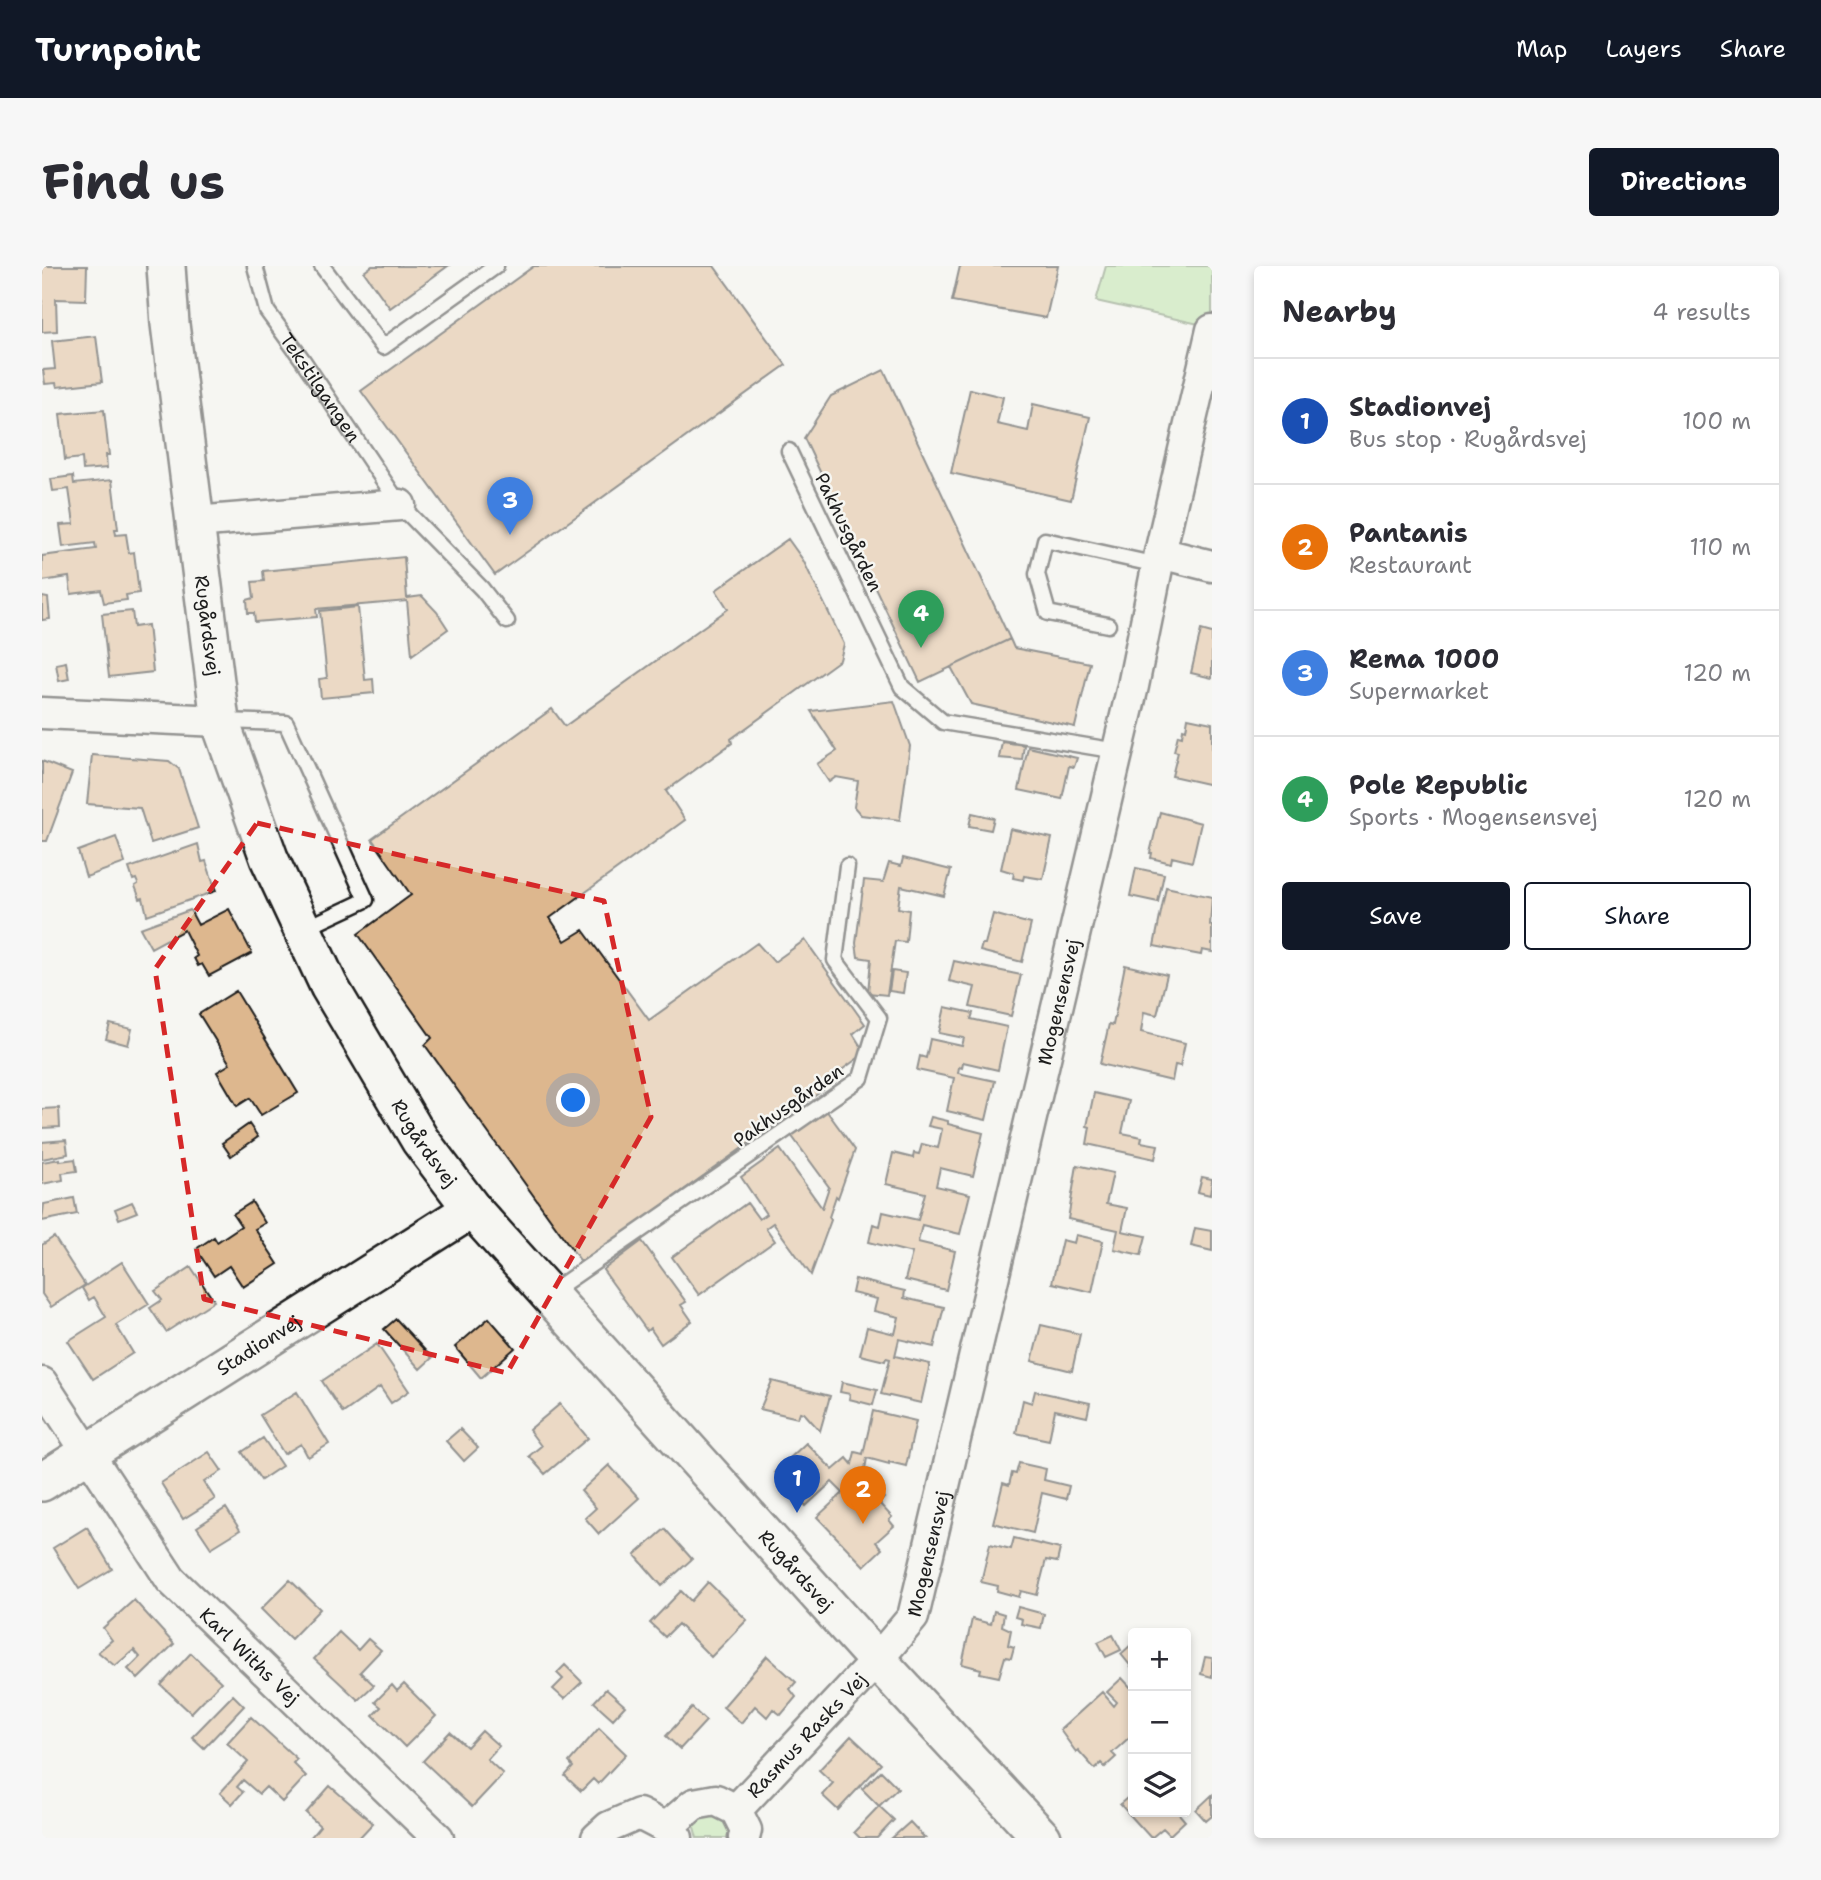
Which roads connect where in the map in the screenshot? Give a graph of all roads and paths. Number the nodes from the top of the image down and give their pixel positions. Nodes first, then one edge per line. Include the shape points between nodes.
1 (166, 266) edge
2 (255, 266) edge
3 (321, 266) edge
4 (496, 266) edge
5 (1212, 330) edge
6 (789, 452) dead end
7 (400, 505) junction
8 (195, 522) junction
9 (1159, 559) junction
10 (1212, 566) edge
11 (507, 621) dead end
12 (1108, 625) dead end
13 (42, 713) edge
14 (220, 721) junction
15 (1117, 751) junction
16 (847, 866) dead end
17 (303, 930) junction
18 (472, 1209) junction
19 (548, 1294) junction
20 (42, 1383) edge
21 (89, 1453) junction
22 (42, 1482) edge
23 (877, 1660) junction
24 (736, 1810) junction
25 (671, 1833) edge
26 (438, 1838) edge
27 (597, 1838) edge
28 (744, 1838) edge
29 (1042, 1838) edge

1 - 8 street, Rugårdsvej
2 - 7 lane, Tekstilgangen via 267,311
3 - 4 lane via 383,347
5 - 9 street, Mogensensvej
6 - 15 lane, Pakhusgården via 902,687 943,722
7 - 8 street
7 - 11 lane, Tekstilgangen
8 - 14 street, Rugårdsvej
9 - 10 street
9 - 12 lane via 1045,540 1037,574 1048,613
9 - 15 street, Mogensensvej
13 - 14 street
14 - 17 street, Rugårdsvej via 269,858
14 - 17 lane via 286,723 366,900
15 - 23 street, Mogensensvej via 913,1617
16 - 19 lane, Pakhusgården via 835,960 879,1018 861,1078
17 - 18 street, Rugårdsvej via 329,986 420,1140
18 - 19 street, Rugårdsvej
18 - 21 street, Stadionvej
19 - 23 street, Rugårdsvej
20 - 21 street, Karl Withs Vej
21 - 22 street, Stadionvej
21 - 26 street, Karl Withs Vej via 171,1580
23 - 24 street, Rasmus Rasks Vej
23 - 29 street, Rugårdsvej
24 - 25 street, Rasmus Rasks Vej via 716,1800 694,1804
24 - 28 street, Rasmus Rasks Vej via 746,1830
25 - 27 street, Rasmus Rasks Vej via 639,1814 609,1827

